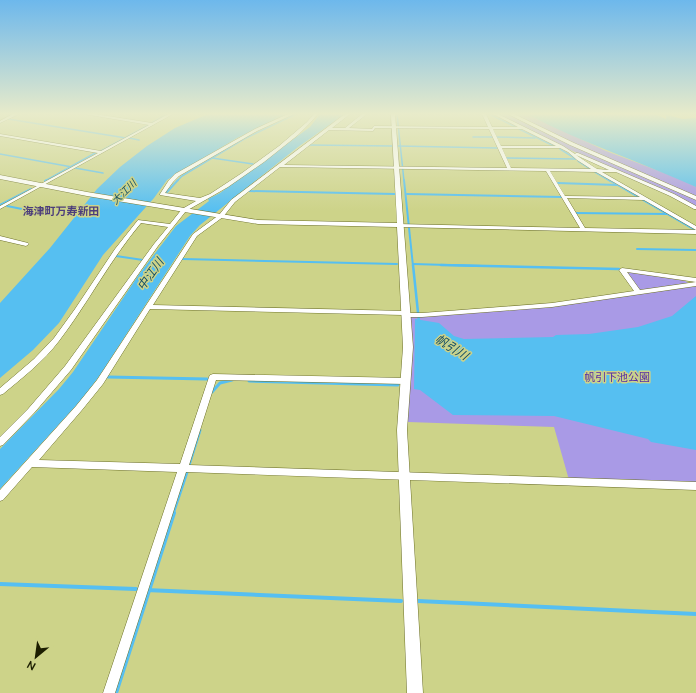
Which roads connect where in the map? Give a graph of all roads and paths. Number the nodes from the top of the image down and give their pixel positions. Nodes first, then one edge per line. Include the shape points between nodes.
1 (68, 146) edge
2 (112, 146) edge
3 (228, 146) edge
4 (279, 146) edge
5 (305, 146) edge
6 (397, 146) edge
7 (577, 146) edge
8 (499, 147) joint
9 (562, 147) joint
10 (569, 151) junction
11 (102, 152) junction
12 (279, 166) junction
13 (399, 168) junction
14 (510, 170) junction
15 (548, 170) junction
16 (597, 171) junction
17 (616, 171) junction
18 (0, 177) edge
19 (42, 185) junction
20 (564, 197) junction
21 (696, 198) edge
22 (645, 199) junction
23 (201, 200) junction
24 (0, 208) edge
25 (696, 208) edge
26 (186, 210) junction
27 (219, 216) junction
28 (172, 226) junction
29 (406, 226) junction
30 (696, 228) edge
31 (582, 229) junction
32 (696, 232) edge
33 (0, 238) edge
34 (26, 244) dead end
35 (696, 280) edge
36 (696, 284) edge
37 (639, 293) junction
38 (149, 306) junction
39 (409, 314) junction
40 (405, 381) junction
41 (0, 392) edge
42 (0, 442) edge
43 (31, 463) junction
44 (182, 470) junction
45 (404, 477) junction
46 (696, 486) edge
47 (0, 497) edge
48 (109, 693) edge
49 (415, 693) edge

1 - 11 street
2 - 11 street
3 - 23 street via 178,175 162,194
4 - 23 street via 216,193
5 - 12 street
6 - 13 street
7 - 21 street
8 - 9 street
8 - 14 street
9 - 10 street
10 - 16 street
10 - 17 street
11 - 19 street
12 - 13 street
12 - 27 street via 231,203
13 - 14 street
13 - 29 street
14 - 15 street
15 - 16 street
15 - 20 street
16 - 17 street
16 - 22 street
17 - 25 street
18 - 19 street
19 - 24 street
19 - 26 street
20 - 22 street
20 - 31 street
22 - 30 street
23 - 26 street
26 - 27 street
26 - 28 street
27 - 29 street via 278,223
27 - 38 street via 195,235
28 - 41 street via 140,221 118,248 55,342
28 - 42 street via 68,368
29 - 31 street
29 - 39 street via 405,288
31 - 32 street
33 - 34 street
35 - 37 street via 622,270
36 - 37 street
37 - 39 street via 552,305
38 - 39 street
38 - 43 street via 100,382
39 - 40 street
40 - 44 street via 214,377
40 - 45 street via 402,430
43 - 44 street
43 - 47 street
44 - 45 street
44 - 48 street
45 - 46 street
45 - 49 street

